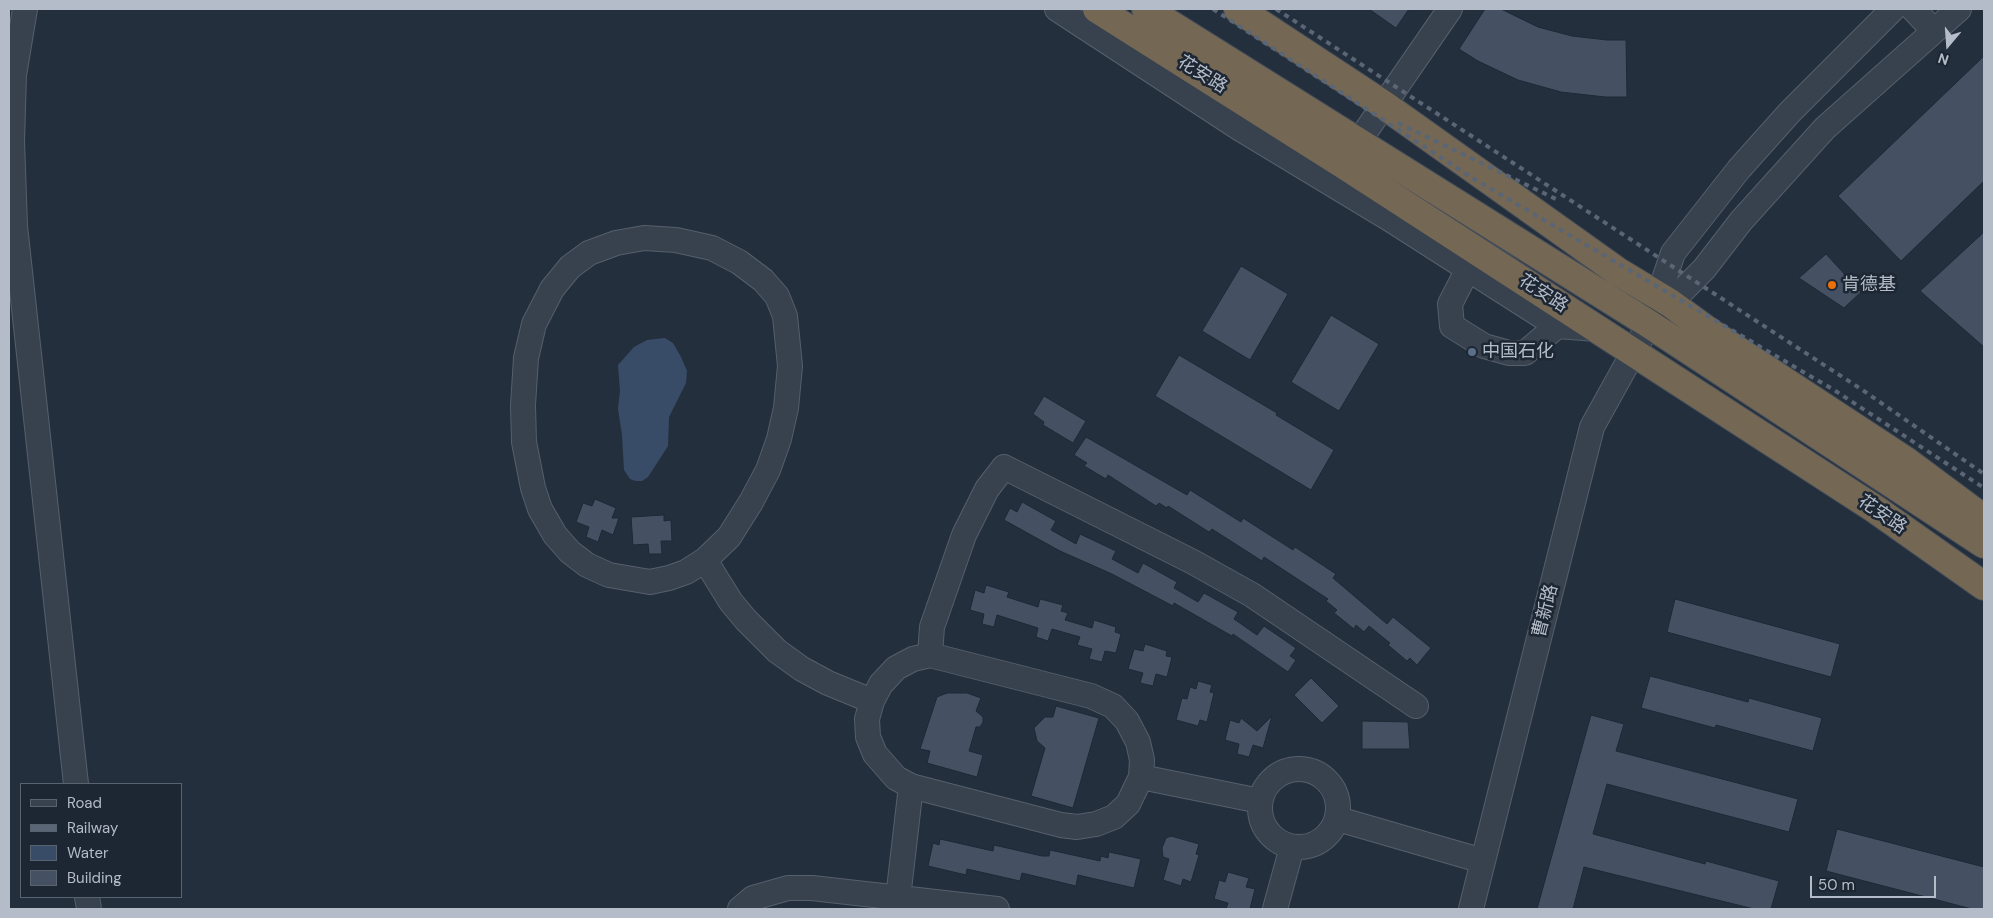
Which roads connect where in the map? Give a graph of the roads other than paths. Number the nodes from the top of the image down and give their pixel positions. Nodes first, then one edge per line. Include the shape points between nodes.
1 (25, 9) edge
2 (1057, 9) edge
3 (1097, 9) edge
4 (1146, 9) edge
5 (1238, 9) edge
6 (1450, 9) edge
7 (1893, 9) edge
8 (1913, 9) edge
9 (1958, 9) edge
10 (1934, 31) junction
11 (1384, 105) junction
12 (1361, 138) dead end
13 (1468, 269) junction
14 (1664, 300) junction
15 (1649, 324) junction
16 (1557, 326) junction
17 (1597, 329) junction
18 (1633, 352) junction
19 (1984, 519) edge
20 (1984, 544) edge
21 (705, 560) junction
22 (1984, 586) edge
23 (930, 655) junction
24 (872, 701) junction
25 (1416, 706) dead end
26 (1141, 777) junction
27 (76, 783) edge
28 (911, 786) junction
29 (1260, 800) junction
30 (1338, 819) junction
31 (1292, 847) junction
32 (1483, 861) junction
33 (898, 898) junction
34 (740, 909) edge
35 (997, 909) edge
36 (1275, 909) edge
37 (1472, 909) edge

1 - 27 street via 14,75 15,226
2 - 13 street via 1239,128
3 - 17 highway, 花安路
4 - 15 highway, 花安路
5 - 11 highway
6 - 11 street
7 - 14 street via 1790,112 1739,169 1673,253
8 - 10 street
9 - 10 street, 曹新路
10 - 14 street, 曹新路 via 1825,128 1741,221 1704,269
11 - 12 street
11 - 14 highway via 1617,271
13 - 16 street
13 - 16 street via 1450,304 1452,326 1484,346 1509,353 1525,353
14 - 15 street, 曹新路
14 - 19 highway via 1906,461
15 - 18 street, 曹新路
15 - 20 highway, 花安路
16 - 17 street
17 - 18 highway, 花安路
18 - 22 highway, 花安路 via 1875,509
18 - 32 street, 曹新路 via 1592,427
21 - 21 street via 677,575 650,582 609,576 587,565 555,535 532,488 522,405 526,358 534,324 552,289 570,268 589,254 616,243 644,238 676,240 712,248 763,280 777,296 785,316 790,366 779,439 768,470 751,502 728,537
21 - 24 street via 731,602 770,644 802,669
23 - 24 street via 896,668 881,684
23 - 25 street via 932,627 964,535 987,490 1004,467 1252,594
23 - 26 street via 1091,696 1113,706 1138,742
24 - 28 street via 867,720 868,737 875,754 896,778
26 - 28 street via 1128,804 1114,817 1077,827
26 - 29 street
28 - 33 street
29 - 30 street via 1268,784 1282,772 1300,768 1317,773 1331,784 1338,801
29 - 31 street via 1260,816 1266,830 1277,841
30 - 31 street via 1320,842
30 - 32 street
31 - 36 street
32 - 37 street, 曹新路
33 - 34 street via 788,888 753,898
33 - 35 street

